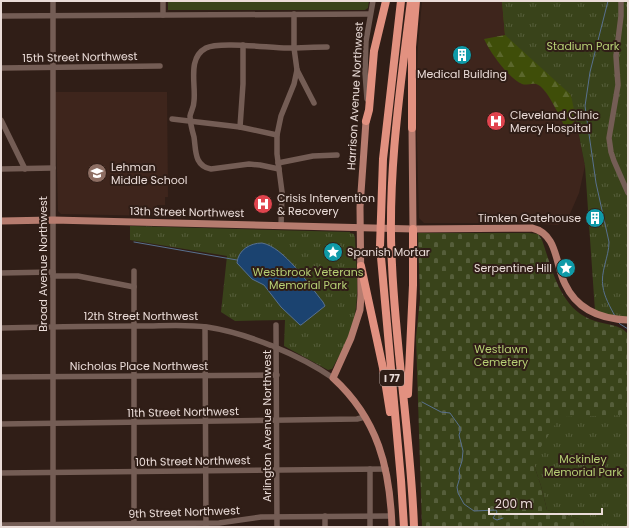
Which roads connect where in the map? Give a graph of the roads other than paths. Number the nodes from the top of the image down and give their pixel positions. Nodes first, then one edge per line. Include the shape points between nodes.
1 (53, 1) edge
2 (163, 1) edge
3 (373, 1) edge
4 (386, 1) edge
5 (401, 1) edge
6 (411, 1) edge
7 (416, 1) edge
8 (621, 1) edge
9 (294, 14) junction
10 (370, 14) junction
11 (163, 15) junction
12 (1, 16) edge
13 (53, 16) junction
14 (243, 45) junction
15 (327, 47) dead end
16 (294, 48) junction
17 (160, 66) dead end
18 (53, 67) junction
19 (1, 68) edge
20 (297, 70) junction
21 (314, 102) dead end
22 (172, 119) dead end
23 (1, 120) edge
24 (366, 121) junction
25 (190, 122) junction
26 (240, 127) junction
27 (412, 128) joint
28 (277, 135) junction
29 (337, 155) dead end
30 (278, 166) junction
31 (53, 168) junction
32 (1, 169) edge
33 (25, 169) junction
34 (628, 193) edge
35 (53, 220) junction
36 (1, 221) edge
37 (281, 226) junction
38 (360, 227) junction
39 (412, 229) junction
40 (361, 266) junction
41 (134, 271) dead end
42 (1, 273) edge
43 (53, 274) junction
44 (134, 287) junction
45 (627, 320) edge
46 (276, 325) dead end
47 (134, 326) junction
48 (53, 327) junction
49 (205, 327) junction
50 (1, 328) edge
51 (277, 349) junction
52 (206, 375) junction
53 (277, 375) junction
54 (53, 376) junction
55 (134, 376) junction
56 (1, 377) edge
57 (332, 378) junction
58 (366, 417) junction
59 (206, 421) junction
60 (276, 421) junction
61 (134, 422) junction
62 (53, 423) junction
63 (1, 424) edge
64 (370, 469) junction
65 (386, 469) junction
66 (277, 470) junction
67 (134, 471) junction
68 (206, 471) junction
69 (53, 472) junction
70 (1, 473) edge
71 (411, 477) junction
72 (403, 509) junction
73 (325, 516) junction
74 (370, 516) junction
75 (391, 516) junction
76 (277, 517) junction
77 (134, 525) edge
78 (206, 525) edge
79 (1, 526) edge
80 (53, 526) edge
81 (277, 527) edge
82 (325, 527) edge
83 (370, 527) edge
84 (392, 527) edge
85 (404, 527) edge
86 (414, 527) edge

1 - 13 street, Broad Avenue Northwest
2 - 11 street
3 - 10 street, Harrison Avenue Northwest
4 - 24 highway via 374,51
5 - 72 highway, I 77 via 385,137 380,246
6 - 71 highway, I 77 via 394,140 390,210 393,286
7 - 27 highway via 412,47
8 - 34 street via 616,56 618,85 609,144
9 - 10 street
9 - 11 street
9 - 16 street
10 - 24 street, Harrison Avenue Northwest via 365,58
11 - 13 street
12 - 13 street
13 - 18 street, Broad Avenue Northwest
14 - 16 street
14 - 25 street via 210,46 197,56
14 - 26 street
15 - 16 street
16 - 20 street
17 - 18 street, 15th Street Northwest
18 - 19 street, 15th Street Northwest
18 - 31 street, Broad Avenue Northwest
20 - 21 street
20 - 28 street
22 - 25 street
23 - 33 street
24 - 38 main road, Harrison Avenue Northwest
25 - 26 street
25 - 30 street via 197,158 205,167 214,169 249,164
26 - 28 street
27 - 39 main road
28 - 30 street
29 - 30 street via 313,156
30 - 37 street via 282,192
31 - 33 street
31 - 35 street, Broad Avenue Northwest
32 - 33 street
35 - 36 main road, 13th Street Northwest
35 - 37 main road, 13th Street Northwest
35 - 43 street, Broad Avenue Northwest
37 - 38 main road, 13th Street Northwest
38 - 39 main road, 13th Street Northwest
38 - 40 main road, Harrison Avenue Northwest
39 - 45 main road, 13th Street Northwest via 530,228 540,231 552,243 564,282 574,298 592,312 610,319
39 - 71 highway via 413,285 408,386 413,457
40 - 57 main road, Harrison Avenue Northwest via 358,319
40 - 72 highway via 383,368
41 - 44 street
42 - 43 street
43 - 44 street
43 - 48 street, Broad Avenue Northwest
44 - 47 street
46 - 51 street, Arlington Avenue Northwest
47 - 48 street, 12th Street Northwest
47 - 49 street, 12th Street Northwest
47 - 55 street
48 - 50 street, 12th Street Northwest
48 - 54 street, Broad Avenue Northwest
49 - 51 street, 12th Street Northwest via 239,334
49 - 52 street
51 - 53 street, Arlington Avenue Northwest
51 - 57 street, 12th Street Northwest via 301,359
52 - 53 street, Nicholas Place Northwest
52 - 55 street, Nicholas Place Northwest
52 - 59 street
53 - 60 street, Arlington Avenue Northwest
54 - 55 street, Nicholas Place Northwest
54 - 56 street, Nicholas Place Northwest
54 - 62 street, Broad Avenue Northwest
55 - 61 street
57 - 58 main road
58 - 60 street, 11th Street Northwest
58 - 65 main road via 379,445
59 - 60 street, 11th Street Northwest
59 - 61 street, 11th Street Northwest
59 - 68 street
60 - 66 street, Arlington Avenue Northwest
61 - 62 street, 11th Street Northwest
61 - 67 street
62 - 63 street, 11th Street Northwest
62 - 69 street, Broad Avenue Northwest
64 - 65 street, 10th Street Northwest
64 - 66 street, 10th Street Northwest
64 - 74 street
65 - 75 main road
66 - 68 street, 10th Street Northwest
66 - 76 street, Arlington Avenue Northwest
67 - 68 street, 10th Street Northwest
67 - 69 street, 10th Street Northwest
67 - 77 street
68 - 78 street
69 - 70 street, 10th Street Northwest
69 - 80 street, Broad Avenue Northwest
71 - 86 highway, I 77
72 - 85 highway, I 77
73 - 74 street, 9th Street Northwest
73 - 76 street, 9th Street Northwest
73 - 82 street
74 - 75 street, 9th Street Northwest
74 - 83 street
75 - 84 main road
76 - 78 street, 9th Street Northwest
76 - 81 street, Arlington Avenue Northwest
77 - 78 street, 9th Street Northwest
77 - 80 street, 9th Street Northwest
79 - 80 street, 9th Street Northwest

